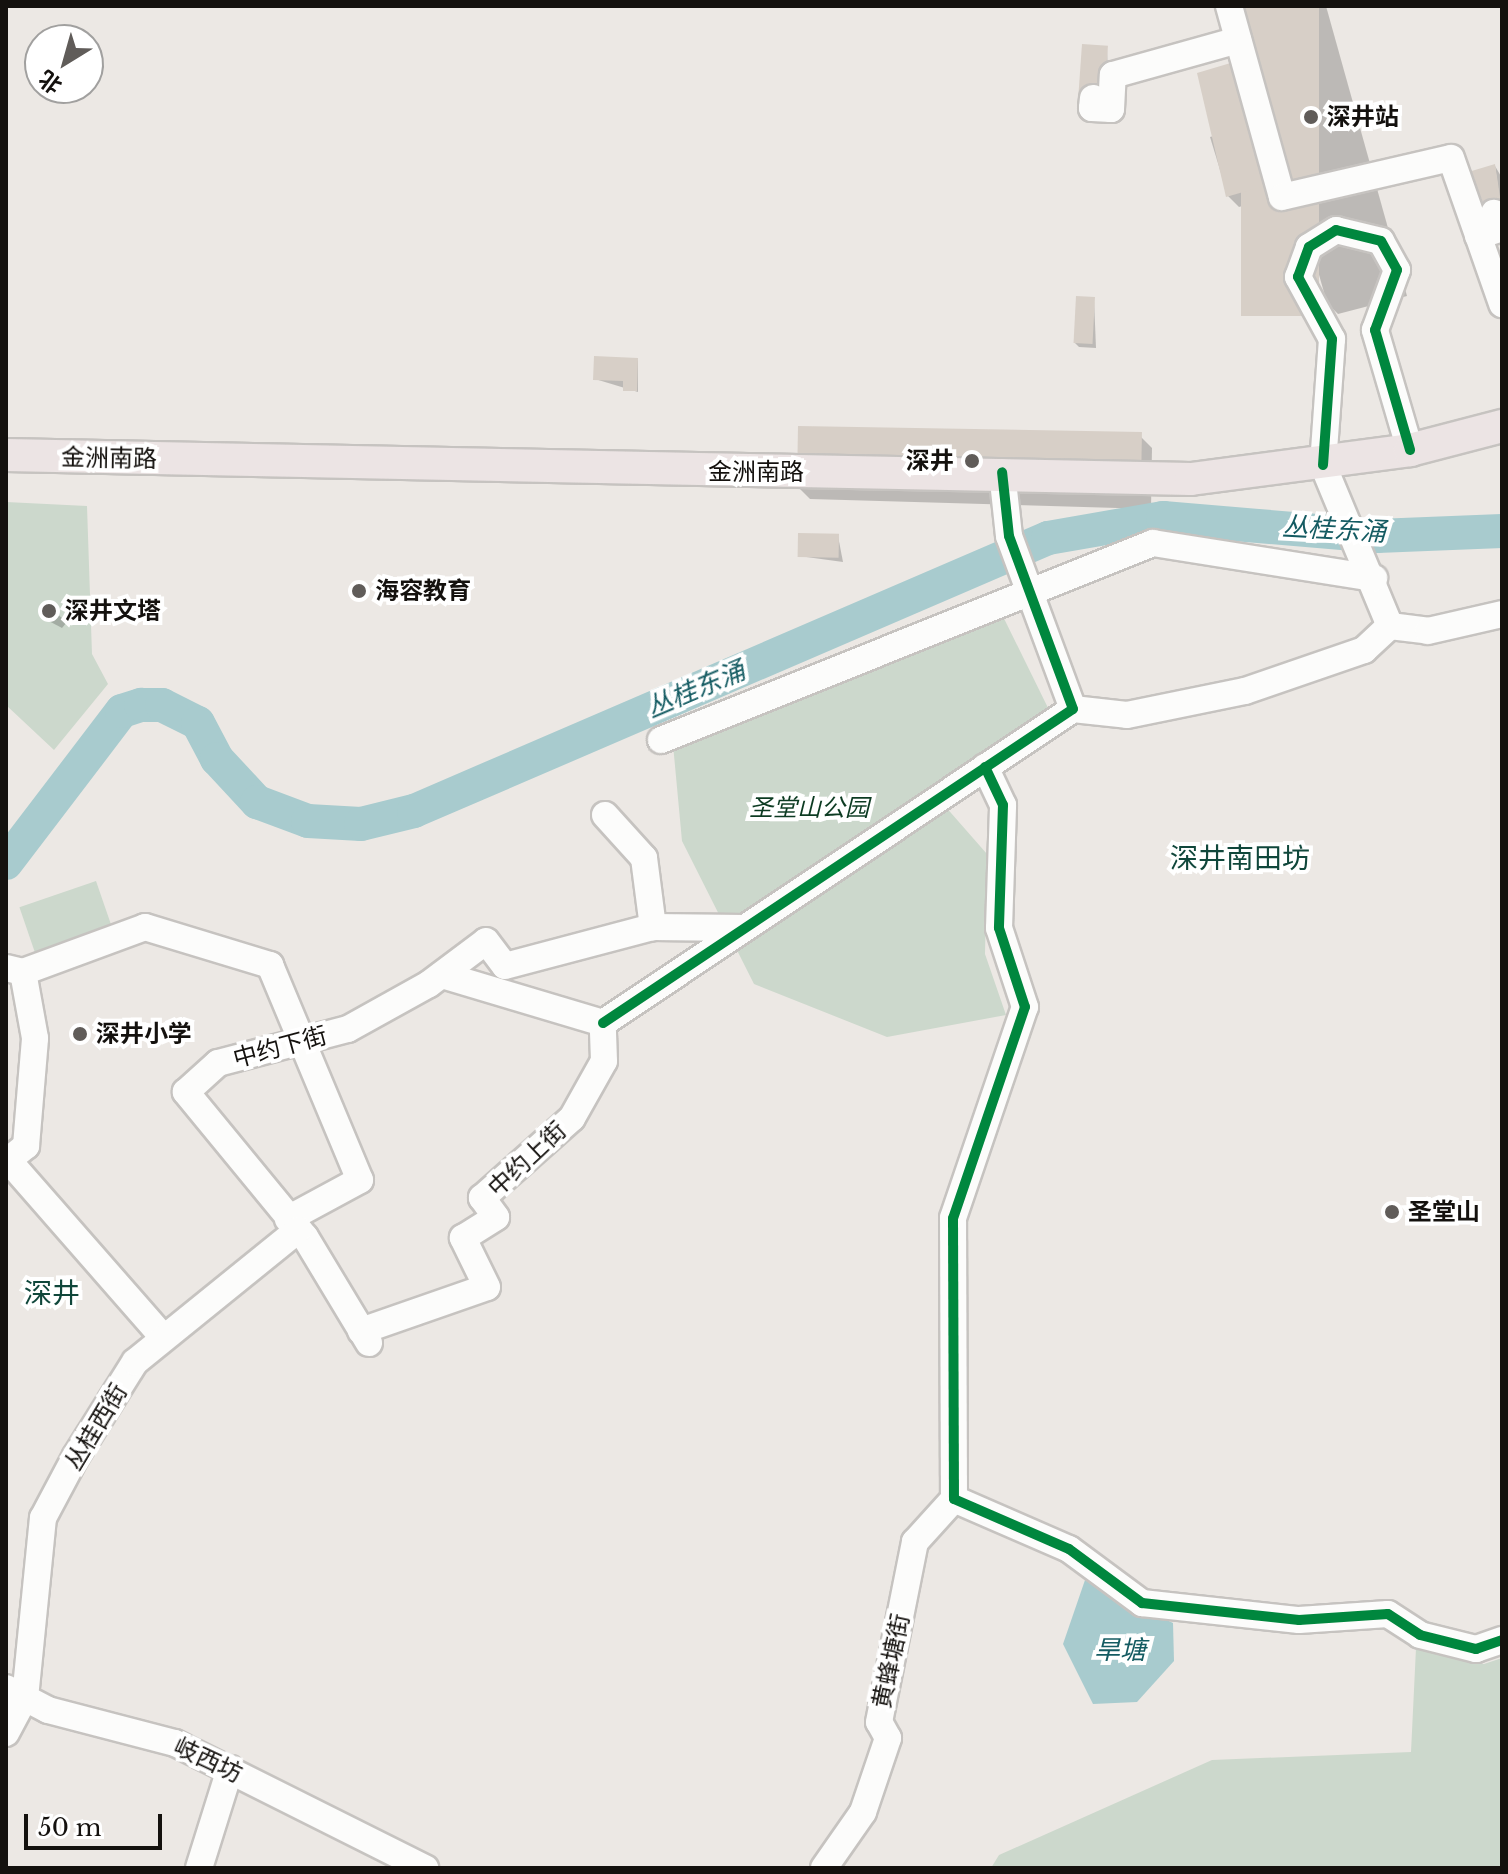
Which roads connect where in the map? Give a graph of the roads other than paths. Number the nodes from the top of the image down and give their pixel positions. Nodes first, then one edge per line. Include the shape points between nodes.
1 (1229, 6) edge
2 (1238, 40) junction
3 (1093, 98) dead end
4 (1494, 213) dead end
5 (1478, 236) junction
6 (1502, 304) edge
7 (1502, 426) edge
8 (1410, 450) junction
9 (6, 455) edge
10 (1323, 465) junction
11 (1002, 472) junction
12 (1370, 568) junction
13 (1025, 580) junction
14 (1502, 614) edge
15 (1390, 626) junction
16 (1073, 709) junction
17 (661, 740) dead end
18 (985, 767) junction
19 (605, 815) dead end
20 (653, 927) junction
21 (744, 928) junction
22 (15, 970) edge
23 (442, 975) junction
24 (603, 1023) junction
25 (302, 1040) junction
26 (7, 1161) edge
27 (293, 1224) junction
28 (162, 1336) junction
29 (365, 1337) joint
30 (954, 1499) junction
31 (1502, 1640) edge
32 (16, 1693) edge
33 (6, 1733) edge
34 (230, 1769) junction
35 (199, 1868) edge
36 (425, 1868) edge
37 (824, 1868) edge

1 - 2 street
2 - 3 street via 1113,75 1111,109 1092,108
2 - 5 street via 1282,197 1451,158
4 - 5 street via 1499,229
5 - 6 street
7 - 8 main road, 金洲南路
8 - 10 main road, 金洲南路
8 - 10 street via 1375,330 1397,270 1374,237 1336,230 1309,247 1298,277 1332,339
9 - 11 main road, 金洲南路
10 - 11 main road, 金洲南路 via 1191,479
10 - 12 street
11 - 13 street via 1009,536
12 - 13 street via 1153,543
12 - 15 street
13 - 16 street
13 - 17 street
14 - 15 street via 1428,631
15 - 16 street via 1364,650 1245,691 1127,715
16 - 18 street
18 - 21 street
18 - 30 street via 1003,805 999,928 1025,1007 953,1218
19 - 20 street via 644,858
20 - 21 street
20 - 23 street, 中约下街 via 505,966 486,941
21 - 24 street
22 - 25 street via 145,927 209,941 270,965
22 - 26 street via 34,1054 26,1146
23 - 24 street
23 - 25 street, 中约下街 via 348,1029
24 - 29 street, 中约上街 via 604,1061 572,1118 482,1198 496,1217 463,1238 487,1287
25 - 27 street, 丛桂西街 via 360,1180
25 - 27 street, 中约下街 via 218,1063 186,1092
26 - 28 street
27 - 28 street, 丛桂西街
27 - 29 street, 中约下街
28 - 32 street, 丛桂西街 via 135,1362 43,1518
30 - 31 street via 1069,1549 1142,1603 1299,1620 1388,1614 1420,1635 1476,1649
30 - 37 street, 黄蜂塘街 via 915,1542 879,1722 888,1738 863,1812
32 - 33 street
32 - 34 street, 岐西坊 via 175,1743
34 - 35 street
34 - 36 street, 岐西坊

